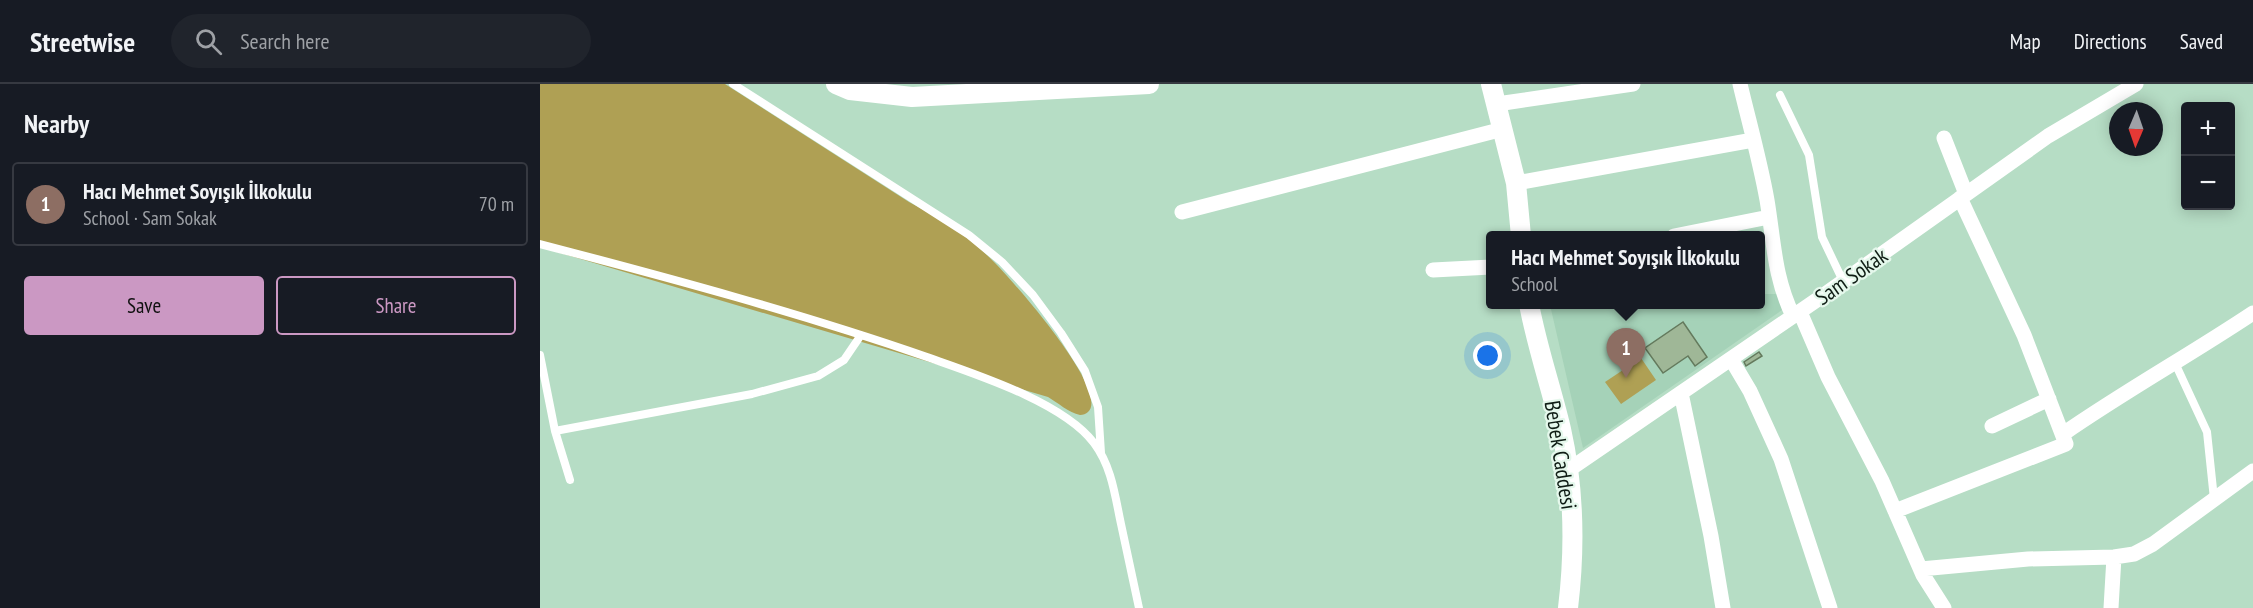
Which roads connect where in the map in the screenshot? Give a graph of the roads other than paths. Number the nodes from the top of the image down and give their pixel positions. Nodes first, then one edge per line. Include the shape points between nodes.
1 (734, 84) edge
2 (836, 84) edge
3 (1149, 84) edge
4 (1491, 84) edge
5 (1633, 84) edge
6 (1740, 84) edge
7 (2136, 84) edge
8 (1028, 87) edge
9 (945, 89) edge
10 (1780, 95) dead end
11 (1497, 104) junction
12 (1503, 129) junction
13 (1944, 138) dead end
14 (1753, 140) junction
15 (1516, 183) junction
16 (1963, 196) junction
17 (1182, 212) dead end
18 (1769, 217) junction
19 (1521, 231) edge
20 (1699, 231) edge
21 (540, 244) edge
22 (1486, 267) edge
23 (1433, 270) dead end
24 (1843, 282) junction
25 (1530, 309) edge
26 (2253, 313) edge
27 (1796, 314) junction
28 (861, 335) junction
29 (540, 355) edge
30 (1731, 359) junction
31 (2175, 363) junction
32 (1681, 393) junction
33 (2049, 399) junction
34 (1992, 426) dead end
35 (555, 431) junction
36 (2062, 434) junction
37 (1101, 453) junction
38 (1568, 471) junction
39 (2253, 471) edge
40 (570, 480) dead end
41 (2214, 500) junction
42 (1895, 512) junction
43 (2114, 557) junction
44 (1921, 569) junction
45 (1139, 608) edge
46 (1568, 608) edge
47 (1723, 608) edge
48 (1830, 608) edge
49 (1944, 608) edge
50 (2111, 608) edge

1 - 37 lane via 969,235 1010,270 1047,313 1092,384
2 - 9 street via 850,90 912,97
3 - 8 street
4 - 11 street
5 - 11 street
6 - 14 street
7 - 16 street, Sam Sokak via 2048,136
8 - 9 street
10 - 24 lane via 1809,155 1822,237
11 - 12 street
12 - 15 street
12 - 17 street
13 - 16 street
14 - 15 street
14 - 18 street
15 - 19 street
16 - 24 street, Sam Sokak
16 - 33 street
18 - 20 street
18 - 27 street via 1776,272
21 - 28 lane via 711,289
22 - 23 street
24 - 27 street, Sam Sokak
25 - 38 street, Bebek Caddesi via 1562,431
26 - 31 street
27 - 30 street, Sam Sokak
27 - 42 street
28 - 35 lane via 844,360 818,376 752,394
28 - 37 lane via 997,383 1055,410 1081,429
29 - 35 lane
30 - 32 street, Sam Sokak
30 - 48 street via 1781,459
31 - 36 street
31 - 41 lane via 2207,432
32 - 38 street, Sam Sokak
32 - 47 street
33 - 34 street
33 - 36 street
35 - 40 lane
36 - 42 street via 2066,444
37 - 45 lane via 1113,483
38 - 46 street, Bebek Caddesi via 1572,537
39 - 41 street
41 - 43 street via 2144,549
42 - 44 street
43 - 44 street
43 - 50 street
44 - 49 street

